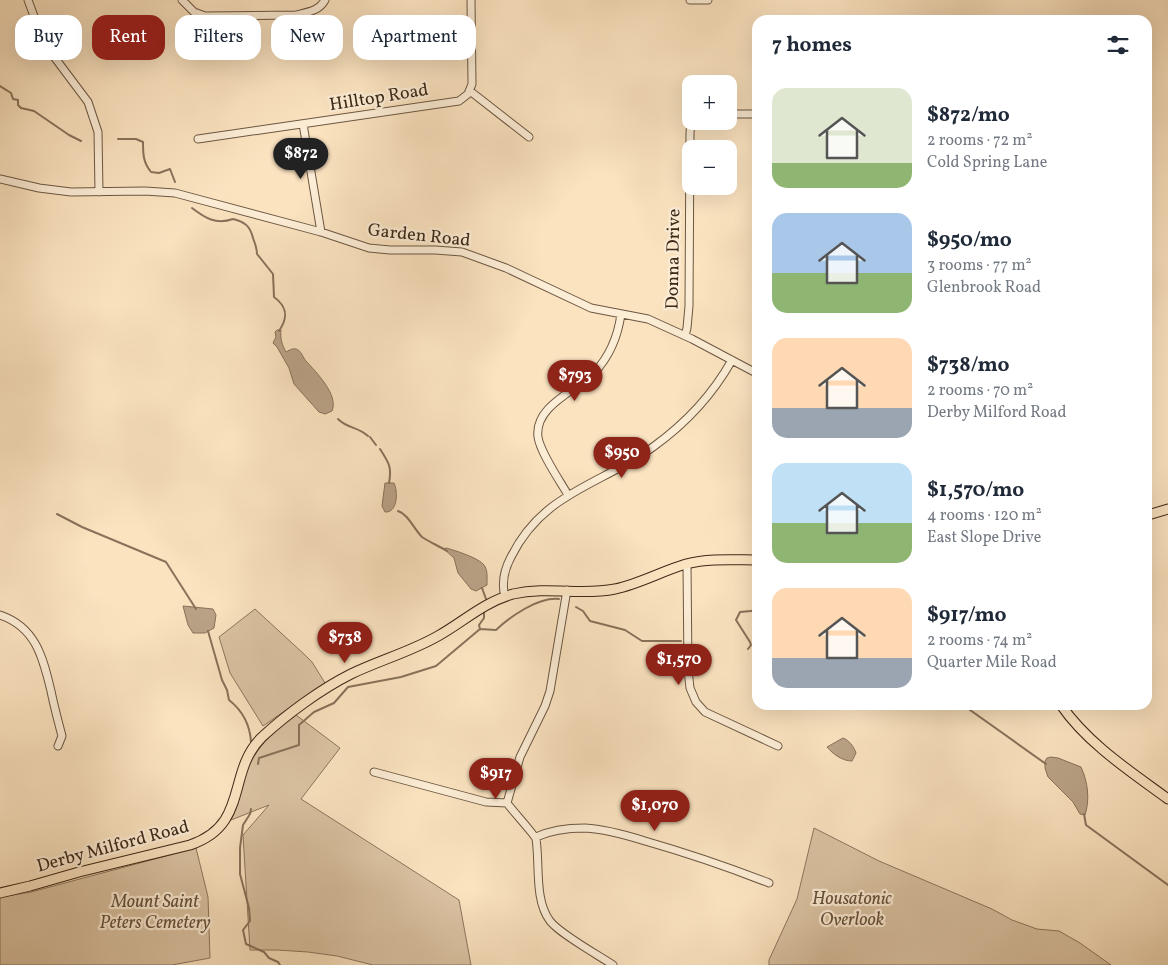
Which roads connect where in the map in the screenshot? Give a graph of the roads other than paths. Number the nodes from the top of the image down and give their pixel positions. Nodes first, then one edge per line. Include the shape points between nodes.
1 (28, 0) edge
2 (182, 0) edge
3 (325, 0) edge
4 (471, 0) edge
5 (690, 0) edge
6 (708, 0) edge
7 (470, 91) junction
8 (737, 114) edge
9 (752, 114) edge
10 (302, 124) junction
11 (690, 130) edge
12 (529, 137) dead end
13 (198, 139) dead end
14 (0, 179) edge
15 (99, 192) junction
16 (321, 232) junction
17 (621, 314) junction
18 (685, 336) junction
19 (732, 360) junction
20 (752, 371) edge
21 (568, 495) junction
22 (1168, 509) edge
23 (1152, 514) edge
24 (752, 560) edge
25 (687, 564) junction
26 (567, 590) junction
27 (504, 597) junction
28 (0, 615) edge
29 (1064, 710) edge
30 (58, 746) dead end
31 (778, 746) dead end
32 (374, 772) dead end
33 (1168, 799) edge
34 (506, 803) junction
35 (536, 836) junction
36 (769, 884) dead end
37 (0, 893) edge
38 (613, 965) edge

1 - 15 street via 49,50 88,102 98,132
2 - 3 street via 194,12 205,16 296,15 321,7
4 - 7 street
5 - 6 street
7 - 10 street, Hilltop Road via 456,102
7 - 12 street
8 - 9 street
10 - 13 street, Hilltop Road
10 - 16 street
11 - 18 street, Donna Drive via 689,306
14 - 15 street, Garden Road via 53,190
15 - 16 street, Garden Road via 176,193
16 - 17 street, Garden Road via 377,250 450,250 471,255 529,278 582,305
17 - 18 street, Garden Road via 648,319
17 - 21 street via 614,342 599,366 541,418 538,433 541,446
18 - 19 street, Garden Road
19 - 20 street, Garden Road
19 - 21 street via 700,404 668,436 629,462
21 - 27 street via 542,515 521,540 503,575
22 - 23 main road
24 - 25 main road, Derby Milford Road
25 - 26 main road, Derby Milford Road via 614,590
25 - 31 street via 688,670 696,702 705,712
26 - 27 main road, Derby Milford Road via 541,590
26 - 34 street via 550,691 520,757
27 - 37 main road, Derby Milford Road via 422,644 343,678 268,732 247,757 227,818 207,838
28 - 30 street via 19,624 40,650 62,736
29 - 33 main road via 1100,747
32 - 34 street via 486,802
34 - 35 street
35 - 36 street via 576,828 622,834 672,848
35 - 38 street via 541,899 550,922

